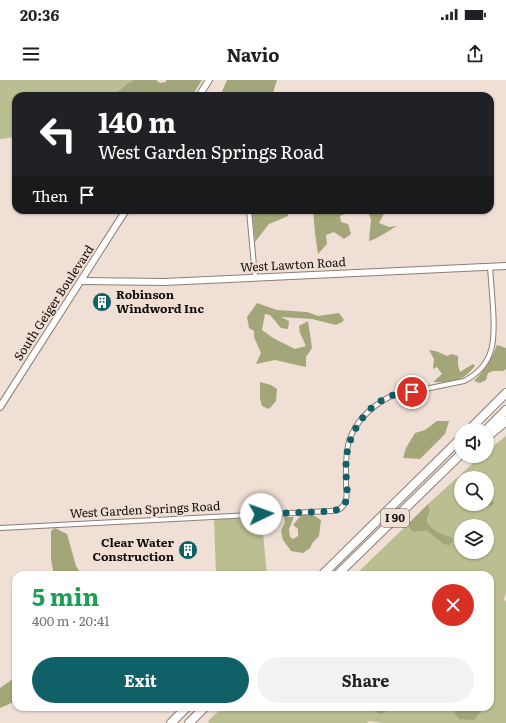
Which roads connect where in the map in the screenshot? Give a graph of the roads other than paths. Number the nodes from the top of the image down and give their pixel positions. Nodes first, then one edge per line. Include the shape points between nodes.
1 (209, 80) edge
2 (202, 92) edge
3 (123, 214) edge
4 (249, 214) edge
5 (506, 266) edge
6 (490, 267) junction
7 (255, 277) junction
8 (81, 281) junction
9 (506, 393) edge
10 (0, 407) edge
11 (506, 410) edge
12 (506, 421) edge
13 (476, 423) edge
14 (493, 423) edge
15 (494, 431) edge
16 (454, 445) edge
17 (454, 461) edge
18 (0, 528) edge
19 (326, 571) edge
20 (341, 571) edge
21 (183, 711) edge
22 (200, 711) edge
23 (171, 723) edge
24 (188, 723) edge

1 - 2 street
3 - 8 street, South Geiger Boulevard
4 - 7 street
5 - 6 street, West Lawton Road
6 - 7 street, West Lawton Road
6 - 18 street, West Garden Springs Road via 494,340 486,362 475,375 464,381 391,396 371,410 356,426 349,442 346,499 340,509
7 - 8 street, West Lawton Road via 164,282
8 - 10 street, South Geiger Boulevard
9 - 13 highway
11 - 14 highway
12 - 15 highway
16 - 19 highway, I 90
17 - 20 highway, I 90
21 - 23 highway
22 - 24 highway

